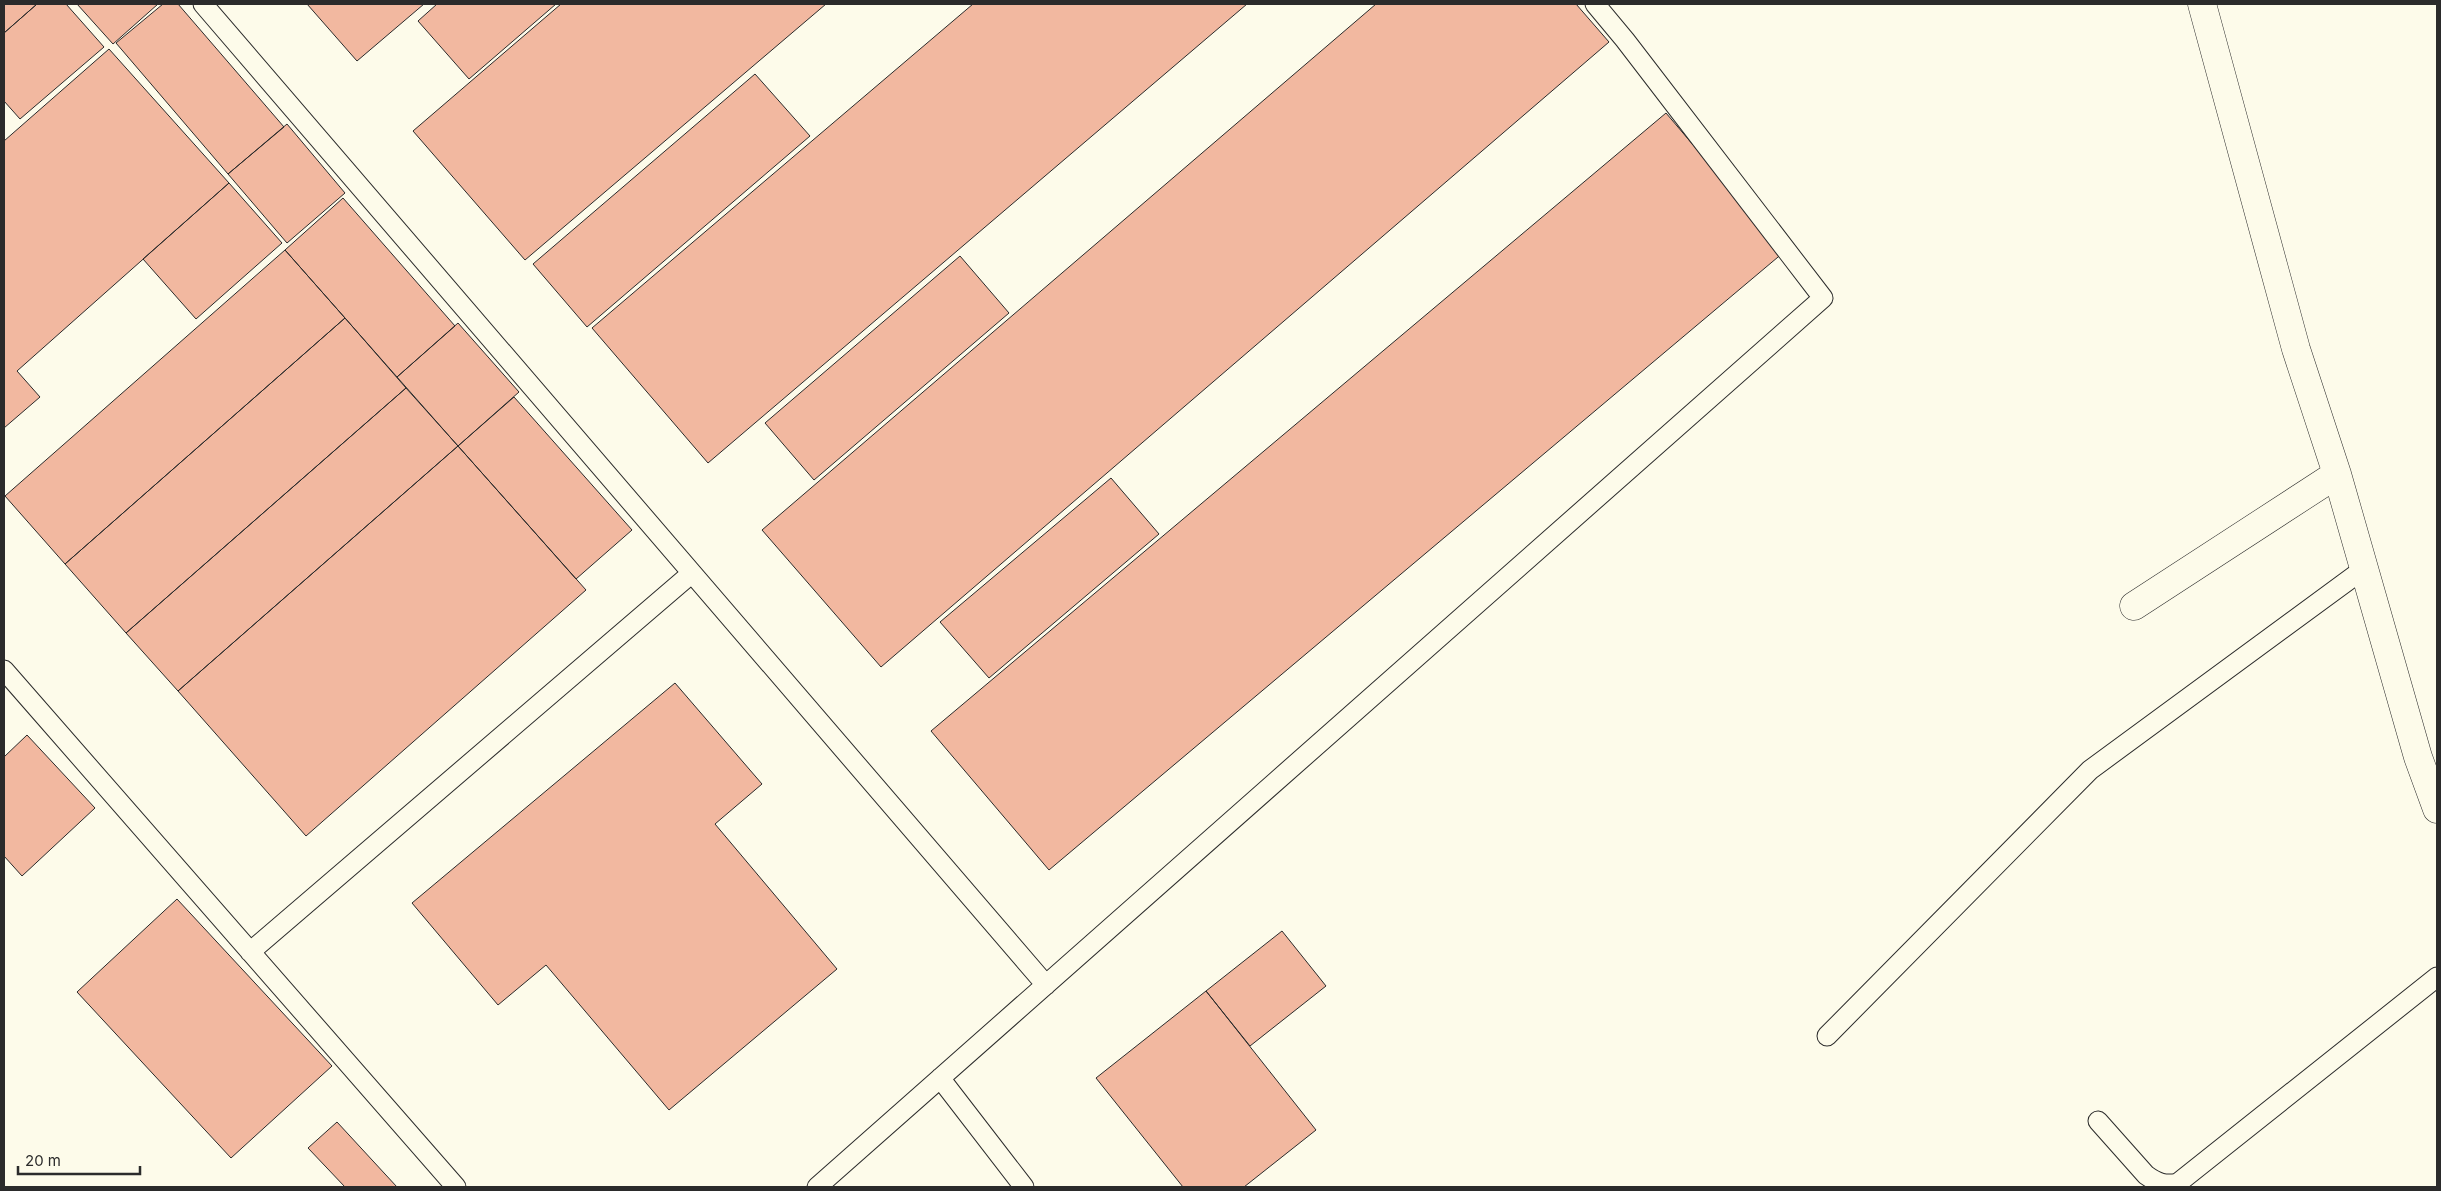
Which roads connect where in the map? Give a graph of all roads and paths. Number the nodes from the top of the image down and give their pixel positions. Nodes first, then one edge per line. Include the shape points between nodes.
1 (203, 4) edge
2 (1594, 4) edge
3 (2202, 4) edge
4 (2337, 474) junction
5 (2365, 568) junction
6 (692, 573) junction
7 (2134, 606) dead end
8 (4, 670) edge
9 (2437, 809) edge
10 (250, 952) junction
11 (2437, 977) edge
12 (1046, 985) junction
13 (1827, 1036) dead end
14 (940, 1078) junction
15 (2098, 1121) dead end
16 (456, 1187) edge
17 (817, 1187) edge
18 (1024, 1187) edge

1 - 6 lane
2 - 12 lane via 1626,40 1824,298
3 - 4 street via 2296,349
4 - 5 street
4 - 7 street
5 - 9 street via 2418,757
5 - 13 lane via 2090,770
6 - 10 lane
6 - 12 lane
8 - 10 lane
10 - 16 lane
11 - 15 lane via 2178,1183 2167,1185 2146,1175
12 - 14 lane
14 - 17 lane
14 - 18 lane

